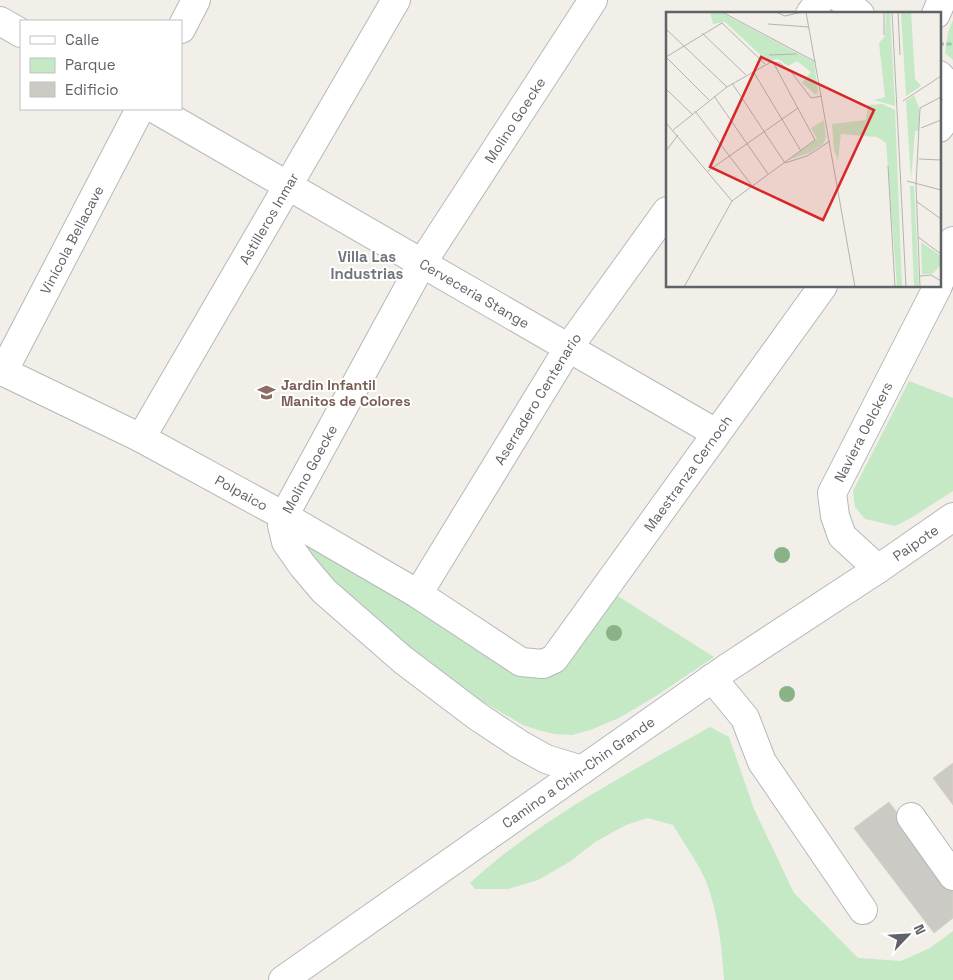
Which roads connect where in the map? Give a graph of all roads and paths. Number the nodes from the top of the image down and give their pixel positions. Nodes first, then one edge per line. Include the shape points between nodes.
1 (196, 0) edge
2 (396, 0) edge
3 (593, 0) edge
4 (820, 0) edge
5 (842, 0) edge
6 (942, 0) edge
7 (811, 12) edge
8 (857, 12) edge
9 (937, 12) edge
10 (0, 21) edge
11 (182, 27) edge
12 (20, 32) edge
13 (940, 44) edge
14 (953, 44) edge
15 (940, 76) edge
16 (953, 90) edge
17 (953, 109) edge
18 (139, 110) edge
19 (157, 110) edge
20 (940, 127) edge
21 (286, 186) junction
22 (666, 213) edge
23 (953, 241) edge
24 (422, 263) junction
25 (940, 281) edge
26 (822, 288) edge
27 (936, 288) edge
28 (569, 347) junction
29 (1, 371) edge
30 (716, 433) junction
31 (141, 438) junction
32 (284, 516) junction
33 (953, 517) edge
34 (878, 569) junction
35 (418, 594) junction
36 (554, 659) joint
37 (712, 678) junction
38 (582, 770) junction
39 (911, 817) dead end
40 (953, 876) edge
41 (863, 910) dead end
42 (283, 980) edge

1 - 11 street
2 - 21 street, Astilleros Inmar
3 - 24 street, Molino Goecke
4 - 7 street
5 - 8 street
6 - 9 street
10 - 12 street
13 - 14 path
15 - 16 street
17 - 20 street
18 - 29 street, Vinícola Bellacave
19 - 21 street, Cerveceria Stange
21 - 24 street, Cerveceria Stange
21 - 31 street, Astilleros Inmar
22 - 28 street, Aserradero Centenario
23 - 25 street, Naviera Oelckers
24 - 28 street, Cerveceria Stange
24 - 32 street, Molino Goecke
26 - 30 street, Maestranza Cernoch
27 - 34 street, Naviera Oelckers via 832,493 842,536
28 - 30 street, Cerveceria Stange
28 - 35 street, Aserradero Centenario
29 - 31 street, Polpaico
30 - 36 street, Maestranza Cernoch
31 - 32 street, Polpaico
32 - 35 street, Polpaico
32 - 38 street, Molino Goecke via 282,525 286,542 302,565 324,591 403,660 519,744 546,759
33 - 34 street, Paipote
34 - 37 street, Camino a Chin-Chin Grande
35 - 36 street, Polpaico via 521,662 543,664
37 - 38 street, Camino a Chin-Chin Grande
37 - 41 street via 745,718 762,762
38 - 42 street, Camino a Chin-Chin Grande
39 - 40 street

